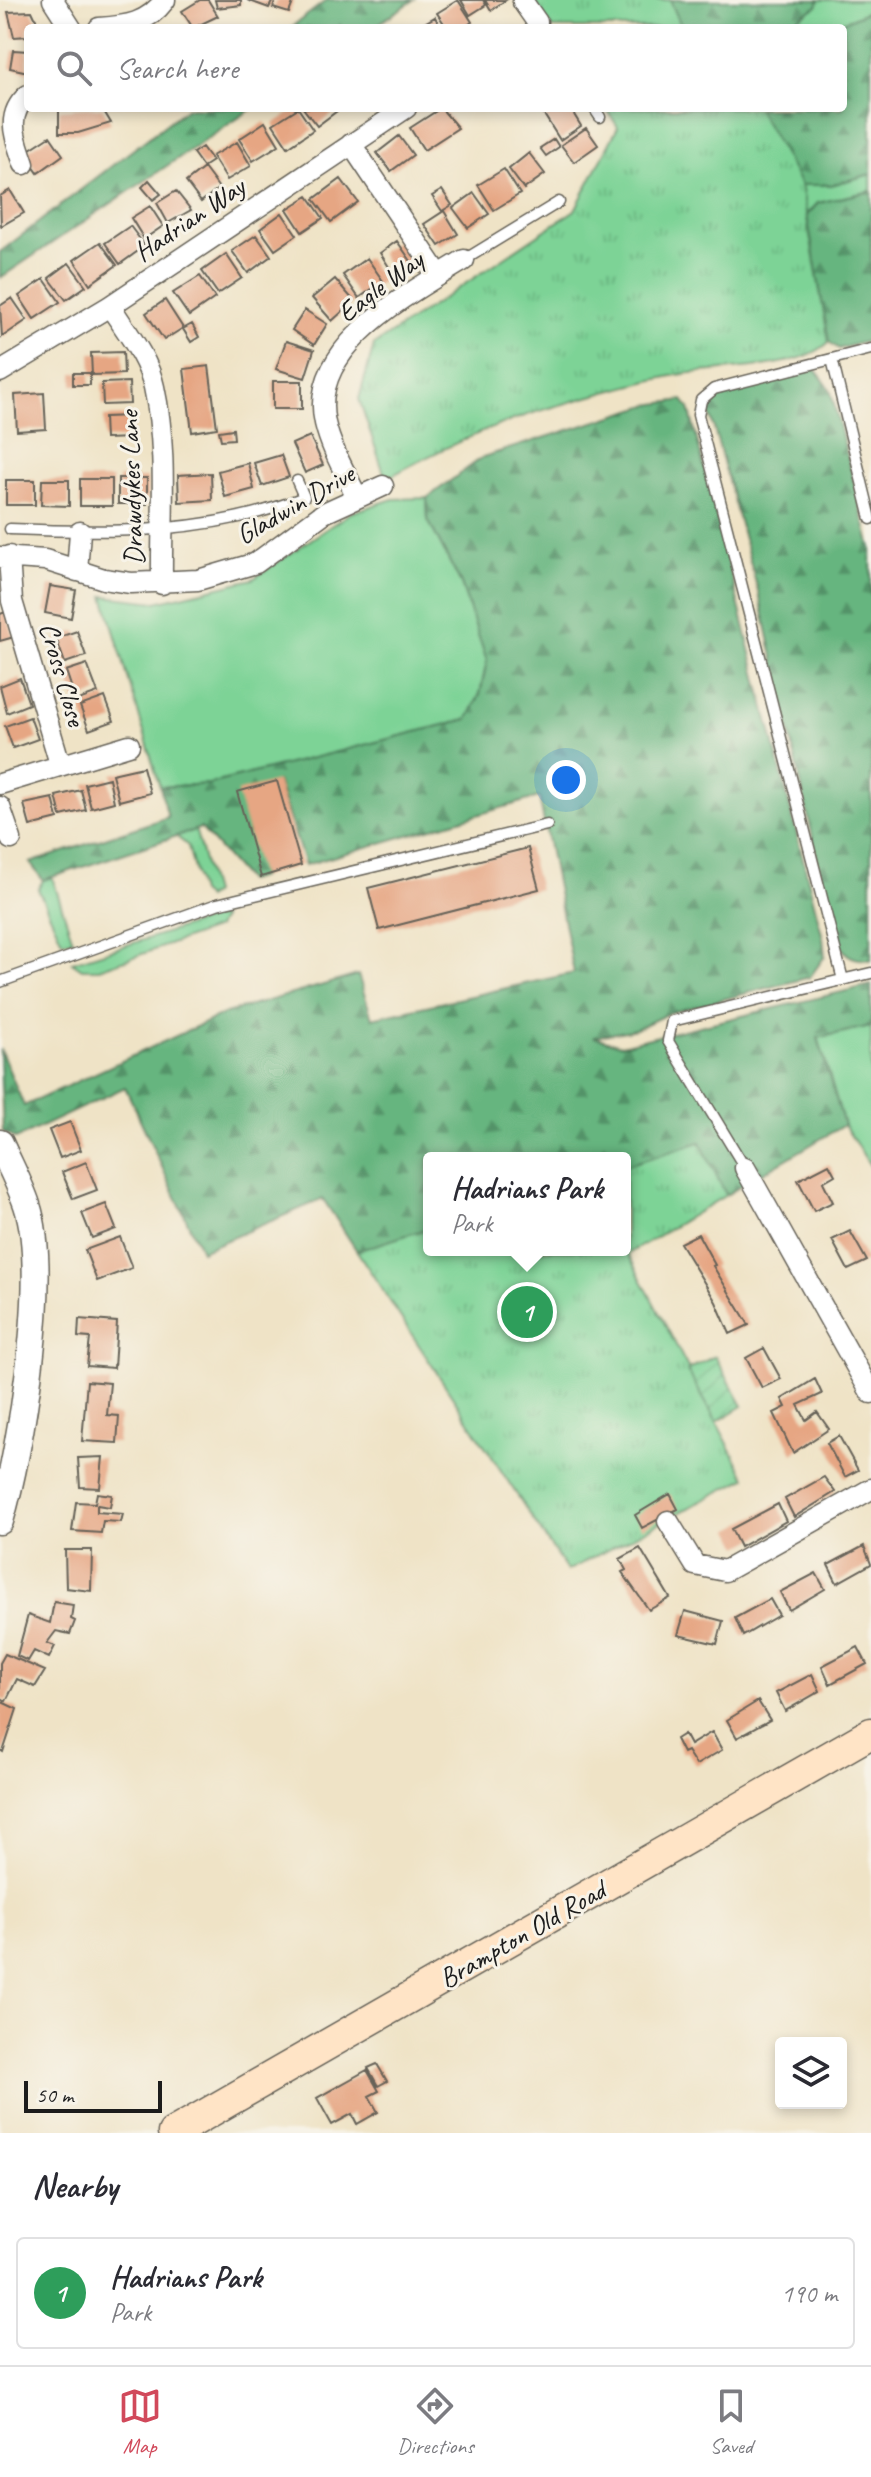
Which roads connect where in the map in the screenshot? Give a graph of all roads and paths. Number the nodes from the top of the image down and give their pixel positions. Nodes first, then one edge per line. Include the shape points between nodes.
1 (53, 0) edge
2 (165, 0) edge
3 (523, 2) dead end
4 (68, 24) edge
5 (138, 24) edge
6 (534, 24) edge
7 (24, 100) edge
8 (400, 112) edge
9 (351, 144) junction
10 (24, 164) dead end
11 (559, 202) dead end
12 (464, 260) joint
13 (439, 275) junction
14 (110, 306) junction
15 (871, 349) edge
16 (832, 359) junction
17 (0, 372) edge
18 (297, 481) dead end
19 (383, 486) dead end
20 (357, 497) junction
21 (871, 519) edge
22 (10, 529) dead end
23 (161, 529) junction
24 (80, 532) junction
25 (5, 556) edge
26 (77, 571) junction
27 (162, 584) junction
28 (6, 602) edge
29 (129, 745) dead end
30 (60, 764) junction
31 (0, 784) edge
32 (0, 807) edge
33 (547, 825) dead end
34 (11, 839) dead end
35 (871, 973) edge
36 (843, 980) junction
37 (0, 982) edge
38 (0, 1143) edge
39 (745, 1168) joint
40 (871, 1393) edge
41 (871, 1489) edge
42 (0, 1521) edge
43 (668, 1521) dead end
44 (871, 1733) edge
45 (173, 2133) edge

1 - 4 street
2 - 5 street
3 - 6 street
7 - 10 street via 13,115 12,130
8 - 9 street, Hadrian Way
9 - 13 street
9 - 14 street, Hadrian Way
11 - 12 lane
12 - 13 street, Eagle Way
13 - 20 street, Eagle Way via 362,327 333,370 325,392 324,422
14 - 17 street, Hadrian Way
14 - 23 street, Drawdykes Lane via 154,385
15 - 16 lane
16 - 21 lane
16 - 36 lane via 714,389 701,400 698,415
18 - 23 lane via 304,497 276,509
19 - 20 street, Gladwin Drive
20 - 27 street, Gladwin Drive via 324,513 256,563
22 - 24 lane
23 - 24 lane
23 - 27 street, Drawdykes Lane
24 - 26 street
25 - 26 street, Gladwin Drive via 45,560
25 - 28 street, Cross Close
26 - 27 street, Gladwin Drive
28 - 30 street, Cross Close
29 - 30 street
30 - 31 street
32 - 34 street
33 - 37 lane via 217,904
35 - 36 lane
36 - 39 lane via 672,1021 668,1041
38 - 42 street via 28,1206 35,1274 17,1451
39 - 40 street
41 - 43 street via 725,1571 695,1565
44 - 45 main road, Brampton Old Road

